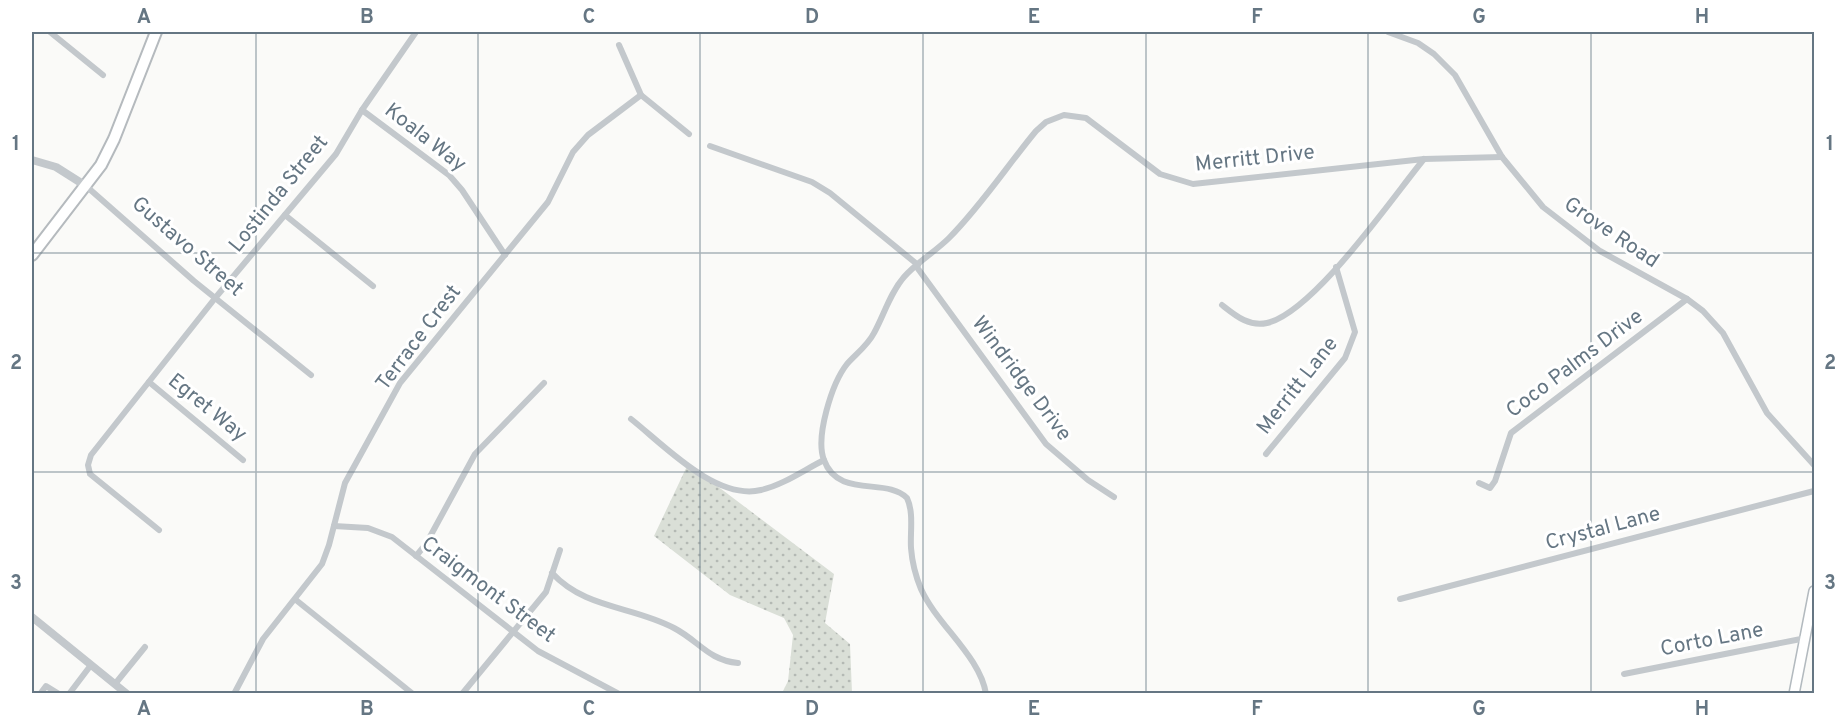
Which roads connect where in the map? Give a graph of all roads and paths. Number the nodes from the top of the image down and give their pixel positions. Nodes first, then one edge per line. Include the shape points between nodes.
1 (50, 32) edge
2 (156, 32) edge
3 (416, 32) edge
4 (1388, 32) edge
5 (619, 45) dead end
6 (103, 75) dead end
7 (641, 95) junction
8 (362, 110) junction
9 (689, 134) dead end
10 (710, 146) dead end
11 (1502, 157) junction
12 (1424, 159) junction
13 (32, 160) edge
14 (86, 186) junction
15 (285, 215) junction
16 (32, 255) edge
17 (505, 255) junction
18 (917, 265) junction
19 (1336, 267) junction
20 (373, 286) dead end
21 (216, 297) junction
22 (1687, 299) junction
23 (1222, 305) dead end
24 (311, 375) dead end
25 (149, 382) junction
26 (544, 383) dead end
27 (631, 419) dead end
28 (1266, 454) dead end
29 (243, 460) dead end
30 (824, 460) junction
31 (1815, 465) edge
32 (1479, 483) dead end
33 (1815, 491) edge
34 (1114, 497) dead end
35 (334, 526) junction
36 (159, 530) dead end
37 (560, 550) dead end
38 (416, 556) junction
39 (552, 573) junction
40 (1814, 592) edge
41 (1400, 599) dead end
42 (296, 600) junction
43 (32, 617) edge
44 (513, 631) junction
45 (1806, 638) junction
46 (145, 647) dead end
47 (738, 663) dead end
48 (91, 665) junction
49 (1624, 674) dead end
50 (115, 684) junction
51 (40, 693) edge
52 (59, 693) edge
53 (69, 693) edge
54 (127, 693) edge
55 (234, 693) edge
56 (413, 693) edge
57 (462, 693) edge
58 (619, 693) edge
59 (986, 693) edge
60 (1794, 693) edge

1 - 6 street
2 - 14 main road via 114,139
3 - 8 street, Lostinda Street
4 - 11 street, Grove Road via 1418,43 1455,75
5 - 7 street
7 - 9 street
7 - 17 street, Terrace Crest via 581,143 548,202
8 - 15 street, Lostinda Street via 336,154
8 - 17 street, Koala Way via 449,175
10 - 18 street, Windridge Drive via 812,182
11 - 12 street, Merritt Drive
11 - 22 street, Grove Road via 1543,207 1578,236
12 - 18 street, Merritt Drive via 1193,184 1160,174 1086,118 1064,115 1036,131 950,238
12 - 19 street
13 - 14 street, Gustavo Street via 56,166
14 - 16 main road
14 - 21 street, Gustavo Street
15 - 20 street
15 - 21 street, Lostinda Street
17 - 35 street, Terrace Crest via 400,383 345,483
18 - 30 street, Merritt Drive via 897,286 873,336 845,366 825,418 821,440
18 - 34 street, Windridge Drive via 1046,444
19 - 23 street via 1302,303 1268,323 1246,322
19 - 28 street, Merritt Lane via 1355,332 1352,346
21 - 24 street, Gustavo Street
21 - 25 street, Lostinda Street
22 - 31 street, Grove Road via 1722,333 1758,401
22 - 32 street, Coco Palms Drive via 1511,434 1495,482 1490,488
25 - 29 street, Egret Way
25 - 36 street, Lostinda Street via 87,465 90,474
26 - 38 street via 475,454
27 - 30 street via 708,480 731,490 759,491
30 - 59 street via 832,472 849,483 897,491 907,498 918,580 942,623 977,668
33 - 41 street, Crystal Lane
35 - 38 street, Craigmont Street via 380,531
35 - 42 street, Terrace Crest via 322,564
37 - 39 street
38 - 44 street, Craigmont Street
39 - 44 street via 546,592
39 - 47 street via 580,595 609,608 657,620 720,661
40 - 45 main road
42 - 55 street, Terrace Crest via 263,639
42 - 56 street
43 - 48 street
44 - 57 street
44 - 58 street, Craigmont Street via 558,663
45 - 49 street, Corto Lane
45 - 60 main road
46 - 50 street
48 - 50 street
48 - 53 street
50 - 54 street
51 - 52 street via 46,686

